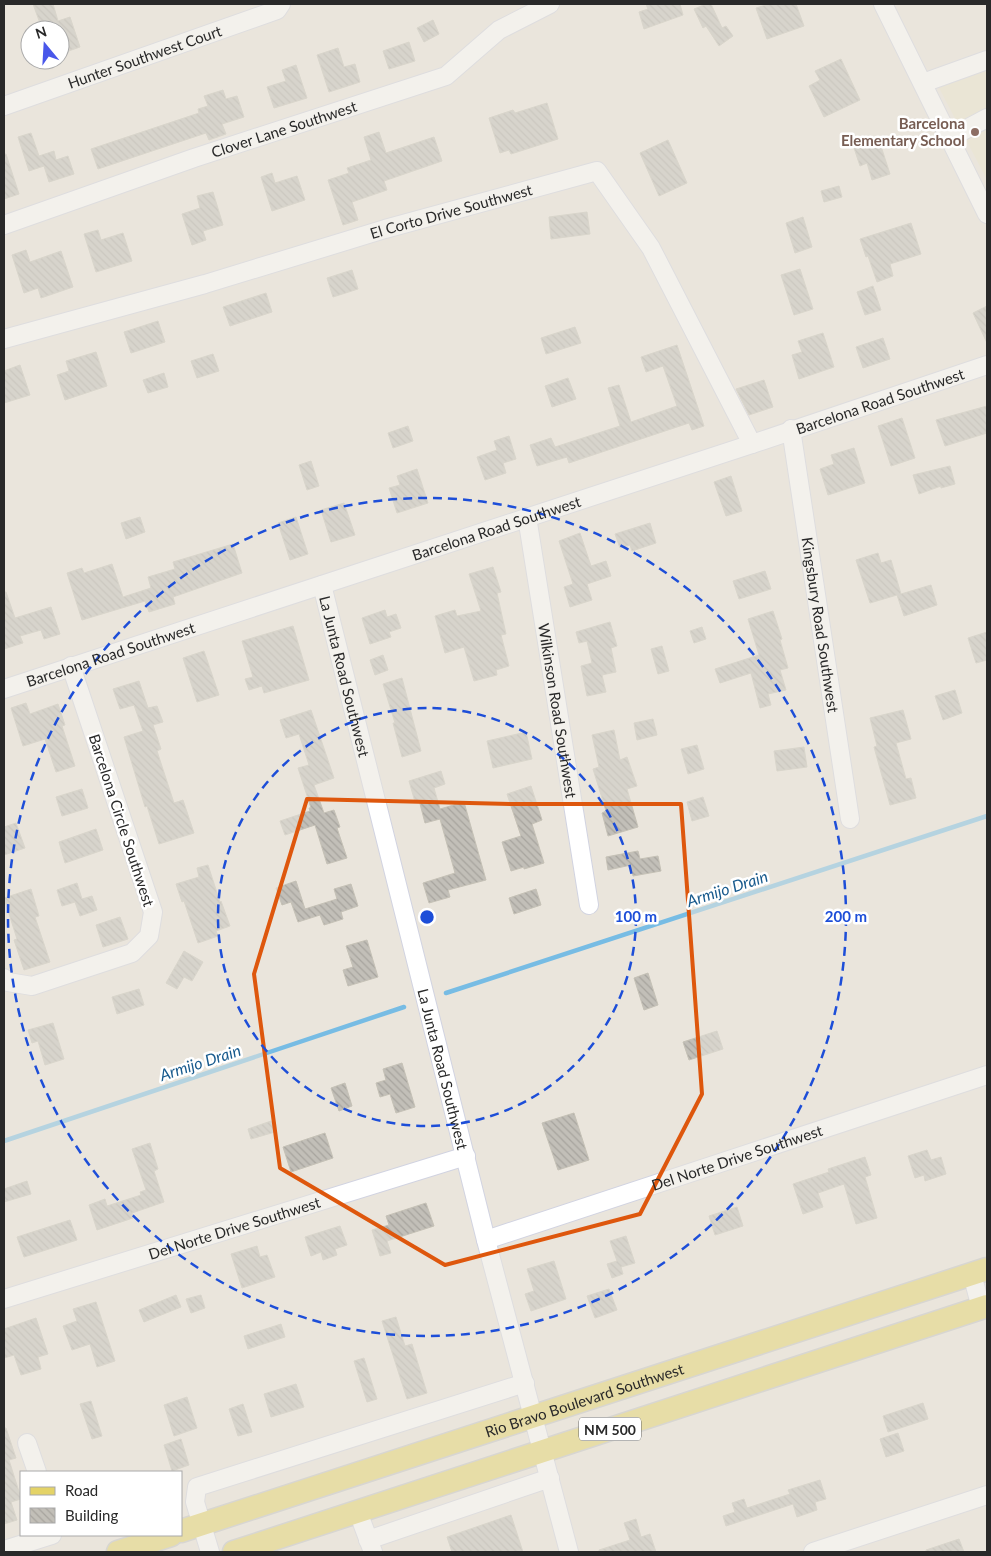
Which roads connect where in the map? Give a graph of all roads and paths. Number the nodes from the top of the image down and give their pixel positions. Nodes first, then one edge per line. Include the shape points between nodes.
1 (282, 4) edge
2 (550, 4) edge
3 (883, 4) edge
4 (987, 60) edge
5 (923, 83) junction
6 (4, 106) edge
7 (987, 118) edge
8 (948, 133) junction
9 (987, 214) edge
10 (4, 225) edge
11 (4, 339) edge
12 (987, 365) edge
13 (791, 429) junction
14 (752, 444) junction
15 (527, 517) junction
16 (322, 585) junction
17 (71, 666) junction
18 (4, 690) edge
19 (850, 819) dead end
20 (589, 905) dead end
21 (4, 978) edge
22 (987, 1075) edge
23 (466, 1156) junction
24 (486, 1240) junction
25 (980, 1271) edge
26 (4, 1300) edge
27 (984, 1307) edge
28 (525, 1384) junction
29 (533, 1416) junction
30 (27, 1443) dead end
31 (543, 1451) junction
32 (37, 1471) edge
33 (550, 1478) junction
34 (189, 1490) edge
35 (987, 1495) edge
36 (358, 1512) junction
37 (191, 1528) edge
38 (49, 1536) edge
39 (168, 1536) edge
40 (370, 1546) edge
41 (4, 1550) edge
42 (118, 1552) edge
43 (210, 1552) edge
44 (234, 1552) edge
45 (569, 1552) edge
46 (813, 1552) edge

1 - 6 street, Hunter Southwest Court via 276,10
2 - 10 street, Clover Lane Southwest via 499,30 446,76 194,158
3 - 5 street
4 - 5 street
5 - 8 street
7 - 8 street via 959,133
8 - 9 street
11 - 14 street, El Corto Drive Southwest via 598,171 651,248
12 - 13 street, Barcelona Road Southwest
13 - 14 street, Barcelona Road Southwest
13 - 19 street, Kingsbury Road Southwest
14 - 15 street, Barcelona Road Southwest
15 - 16 street, Barcelona Road Southwest
15 - 20 street, Wilkinson Road Southwest
16 - 17 street, Barcelona Road Southwest
16 - 23 street, La Junta Road Southwest
17 - 18 street, Barcelona Road Southwest
17 - 21 street, Barcelona Circle Southwest via 153,912 149,936 132,953 32,986 8,982
22 - 24 street, Del Norte Drive Southwest
23 - 24 street, La Junta Road Southwest
23 - 26 street, Del Norte Drive Southwest
24 - 28 street, La Junta Road Southwest
25 - 27 street
25 - 29 main road, Rio Bravo Boulevard Southwest / NM 500
27 - 31 main road, NM 500
28 - 29 street, La Junta Road Southwest
28 - 34 street
29 - 31 street, La Junta Road Southwest
29 - 37 main road, Rio Bravo Boulevard Southwest / NM 500
30 - 32 street
31 - 33 street, La Junta Road Southwest
31 - 36 main road, NM 500
33 - 40 street
33 - 45 street, La Junta Road Southwest
34 - 37 street via 196,1502
35 - 46 street
36 - 40 street
36 - 44 main road, NM 500
37 - 43 street
38 - 41 street
39 - 42 main road

